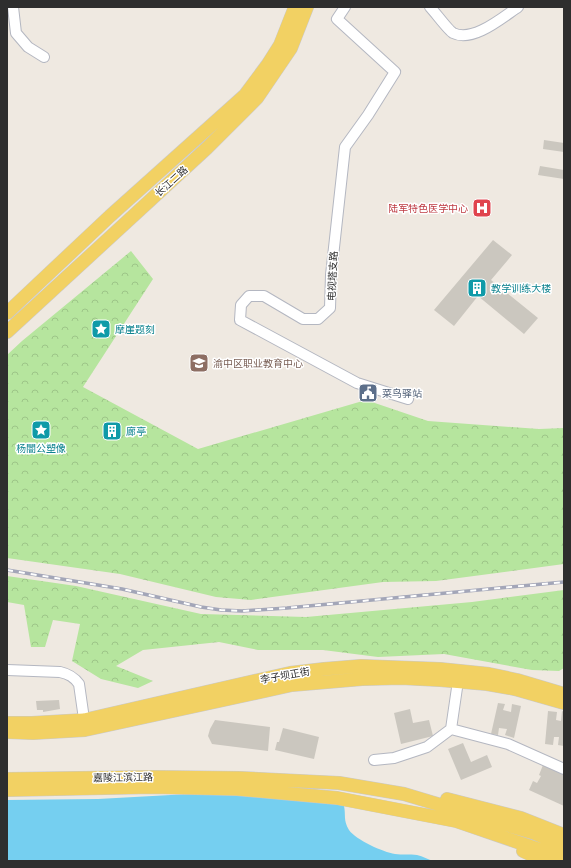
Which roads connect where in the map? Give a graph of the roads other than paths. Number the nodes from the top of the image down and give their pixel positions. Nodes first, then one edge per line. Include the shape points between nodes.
1 (13, 7) edge
2 (294, 7) edge
3 (307, 7) edge
4 (345, 7) edge
5 (430, 7) edge
6 (518, 7) edge
7 (44, 57) dead end
8 (7, 313) edge
9 (7, 332) edge
10 (408, 399) dead end
11 (7, 670) edge
12 (458, 681) junction
13 (564, 694) edge
14 (564, 703) edge
15 (7, 722) edge
16 (85, 725) junction
17 (33, 728) junction
18 (450, 729) junction
19 (7, 732) edge
20 (374, 760) dead end
21 (564, 769) edge
22 (7, 779) edge
23 (238, 783) junction
24 (7, 790) edge
25 (404, 794) junction
26 (456, 821) junction
27 (564, 834) edge
28 (564, 846) edge
29 (564, 858) edge
30 (545, 861) edge

1 - 7 street via 16,32 28,47
2 - 8 main road, 长江二路 via 280,45 245,95
3 - 9 main road, 长江二路 via 291,48 257,98 207,148
4 - 10 street, 电视塔支路 via 337,19 395,72 344,147 330,308 318,319 303,318 264,296 249,296 241,305 240,320 357,383
5 - 6 street via 453,33 468,35 479,32
11 - 16 street via 69,674 79,684
12 - 14 main road, 李子坝正街 via 515,689
12 - 16 main road, 李子坝正街 via 401,678 292,685
12 - 18 street
13 - 16 main road, 李子坝正街 via 517,680 462,670 362,666 324,668 290,673
15 - 17 main road, 李子坝正街
16 - 17 main road, 李子坝正街
17 - 19 main road, 李子坝正街
18 - 20 street via 427,747 394,758
18 - 21 street via 508,744
22 - 23 main road, 嘉陵江滨江路 via 152,777
23 - 24 main road, 嘉陵江滨江路
23 - 25 main road via 339,783
23 - 26 main road via 337,798
25 - 27 main road via 454,800 521,818
25 - 28 main road via 534,834
26 - 29 main road
26 - 30 main road

